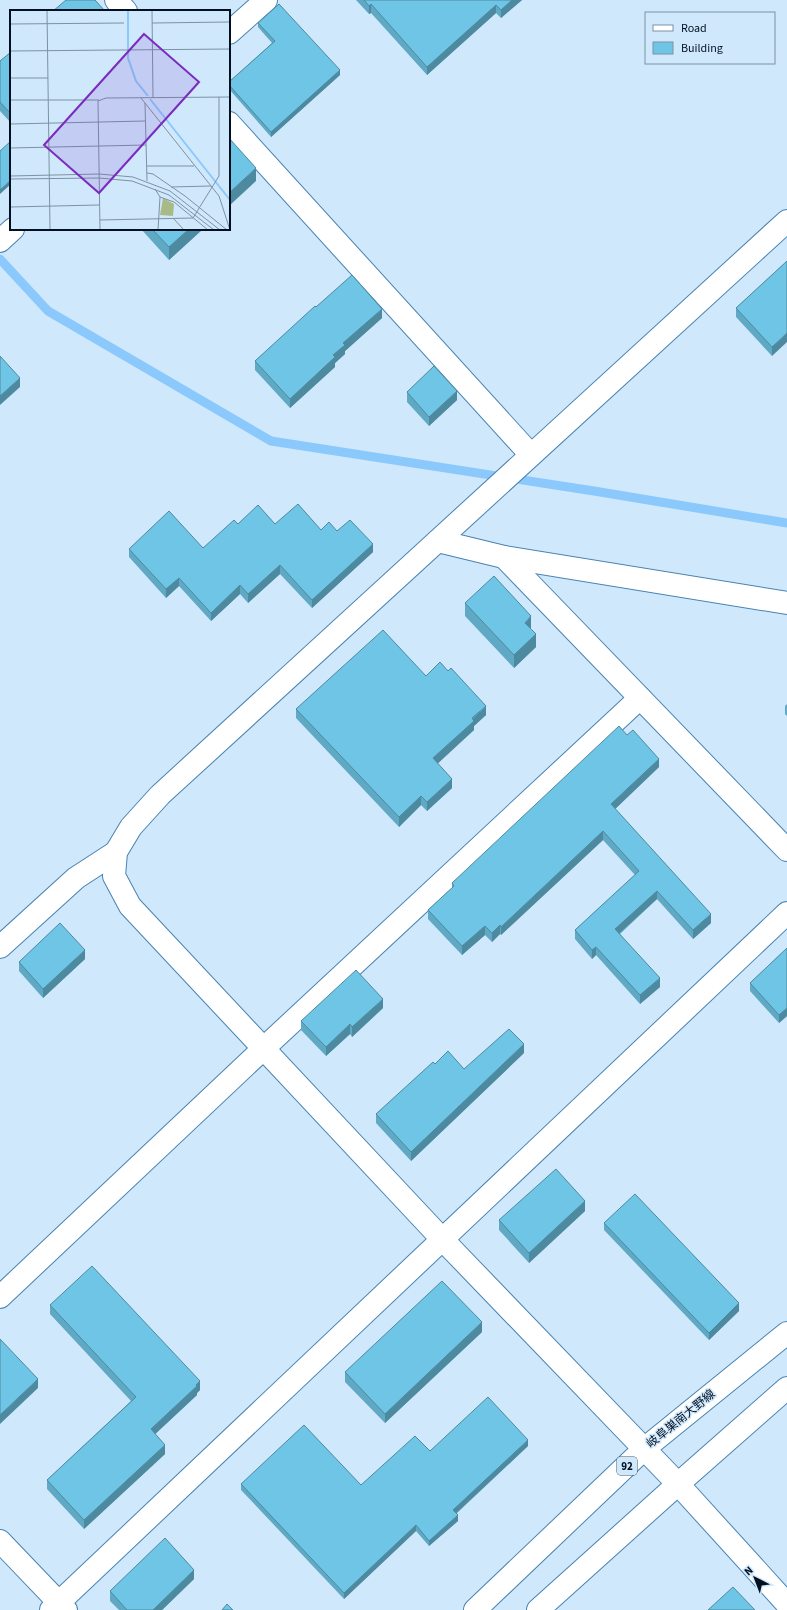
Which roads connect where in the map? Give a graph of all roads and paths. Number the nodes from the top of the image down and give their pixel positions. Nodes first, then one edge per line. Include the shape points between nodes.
1 (116, 0) edge
2 (266, 0) edge
3 (125, 10) edge
4 (230, 33) edge
5 (230, 124) edge
6 (787, 221) edge
7 (12, 230) edge
8 (0, 242) edge
9 (529, 457) junction
10 (438, 541) junction
11 (504, 557) junction
12 (787, 603) edge
13 (640, 698) junction
14 (787, 850) edge
15 (116, 852) junction
16 (787, 913) edge
17 (0, 947) edge
18 (262, 1049) junction
19 (442, 1238) junction
20 (0, 1297) edge
21 (787, 1333) edge
22 (787, 1388) edge
23 (644, 1450) junction
24 (678, 1484) junction
25 (0, 1541) edge
26 (787, 1604) edge
27 (58, 1608) edge
28 (476, 1610) edge
29 (538, 1610) edge

1 - 3 street
2 - 4 street
5 - 9 street
6 - 9 street
7 - 8 street
9 - 10 street
10 - 11 street
10 - 15 street, 92 via 160,795 131,827
11 - 12 street
11 - 13 street
13 - 14 street
13 - 18 street
15 - 17 street via 76,878
15 - 18 street, 92 via 114,876 130,906
16 - 19 street
18 - 19 street, 92
18 - 20 street
19 - 23 street, 92
19 - 27 street
21 - 23 street, 岐阜巣南大野線 / 92
22 - 24 street
23 - 24 street, 92
23 - 28 street, 岐阜巣南大野線 / 92
24 - 26 street
24 - 29 street
25 - 27 street

